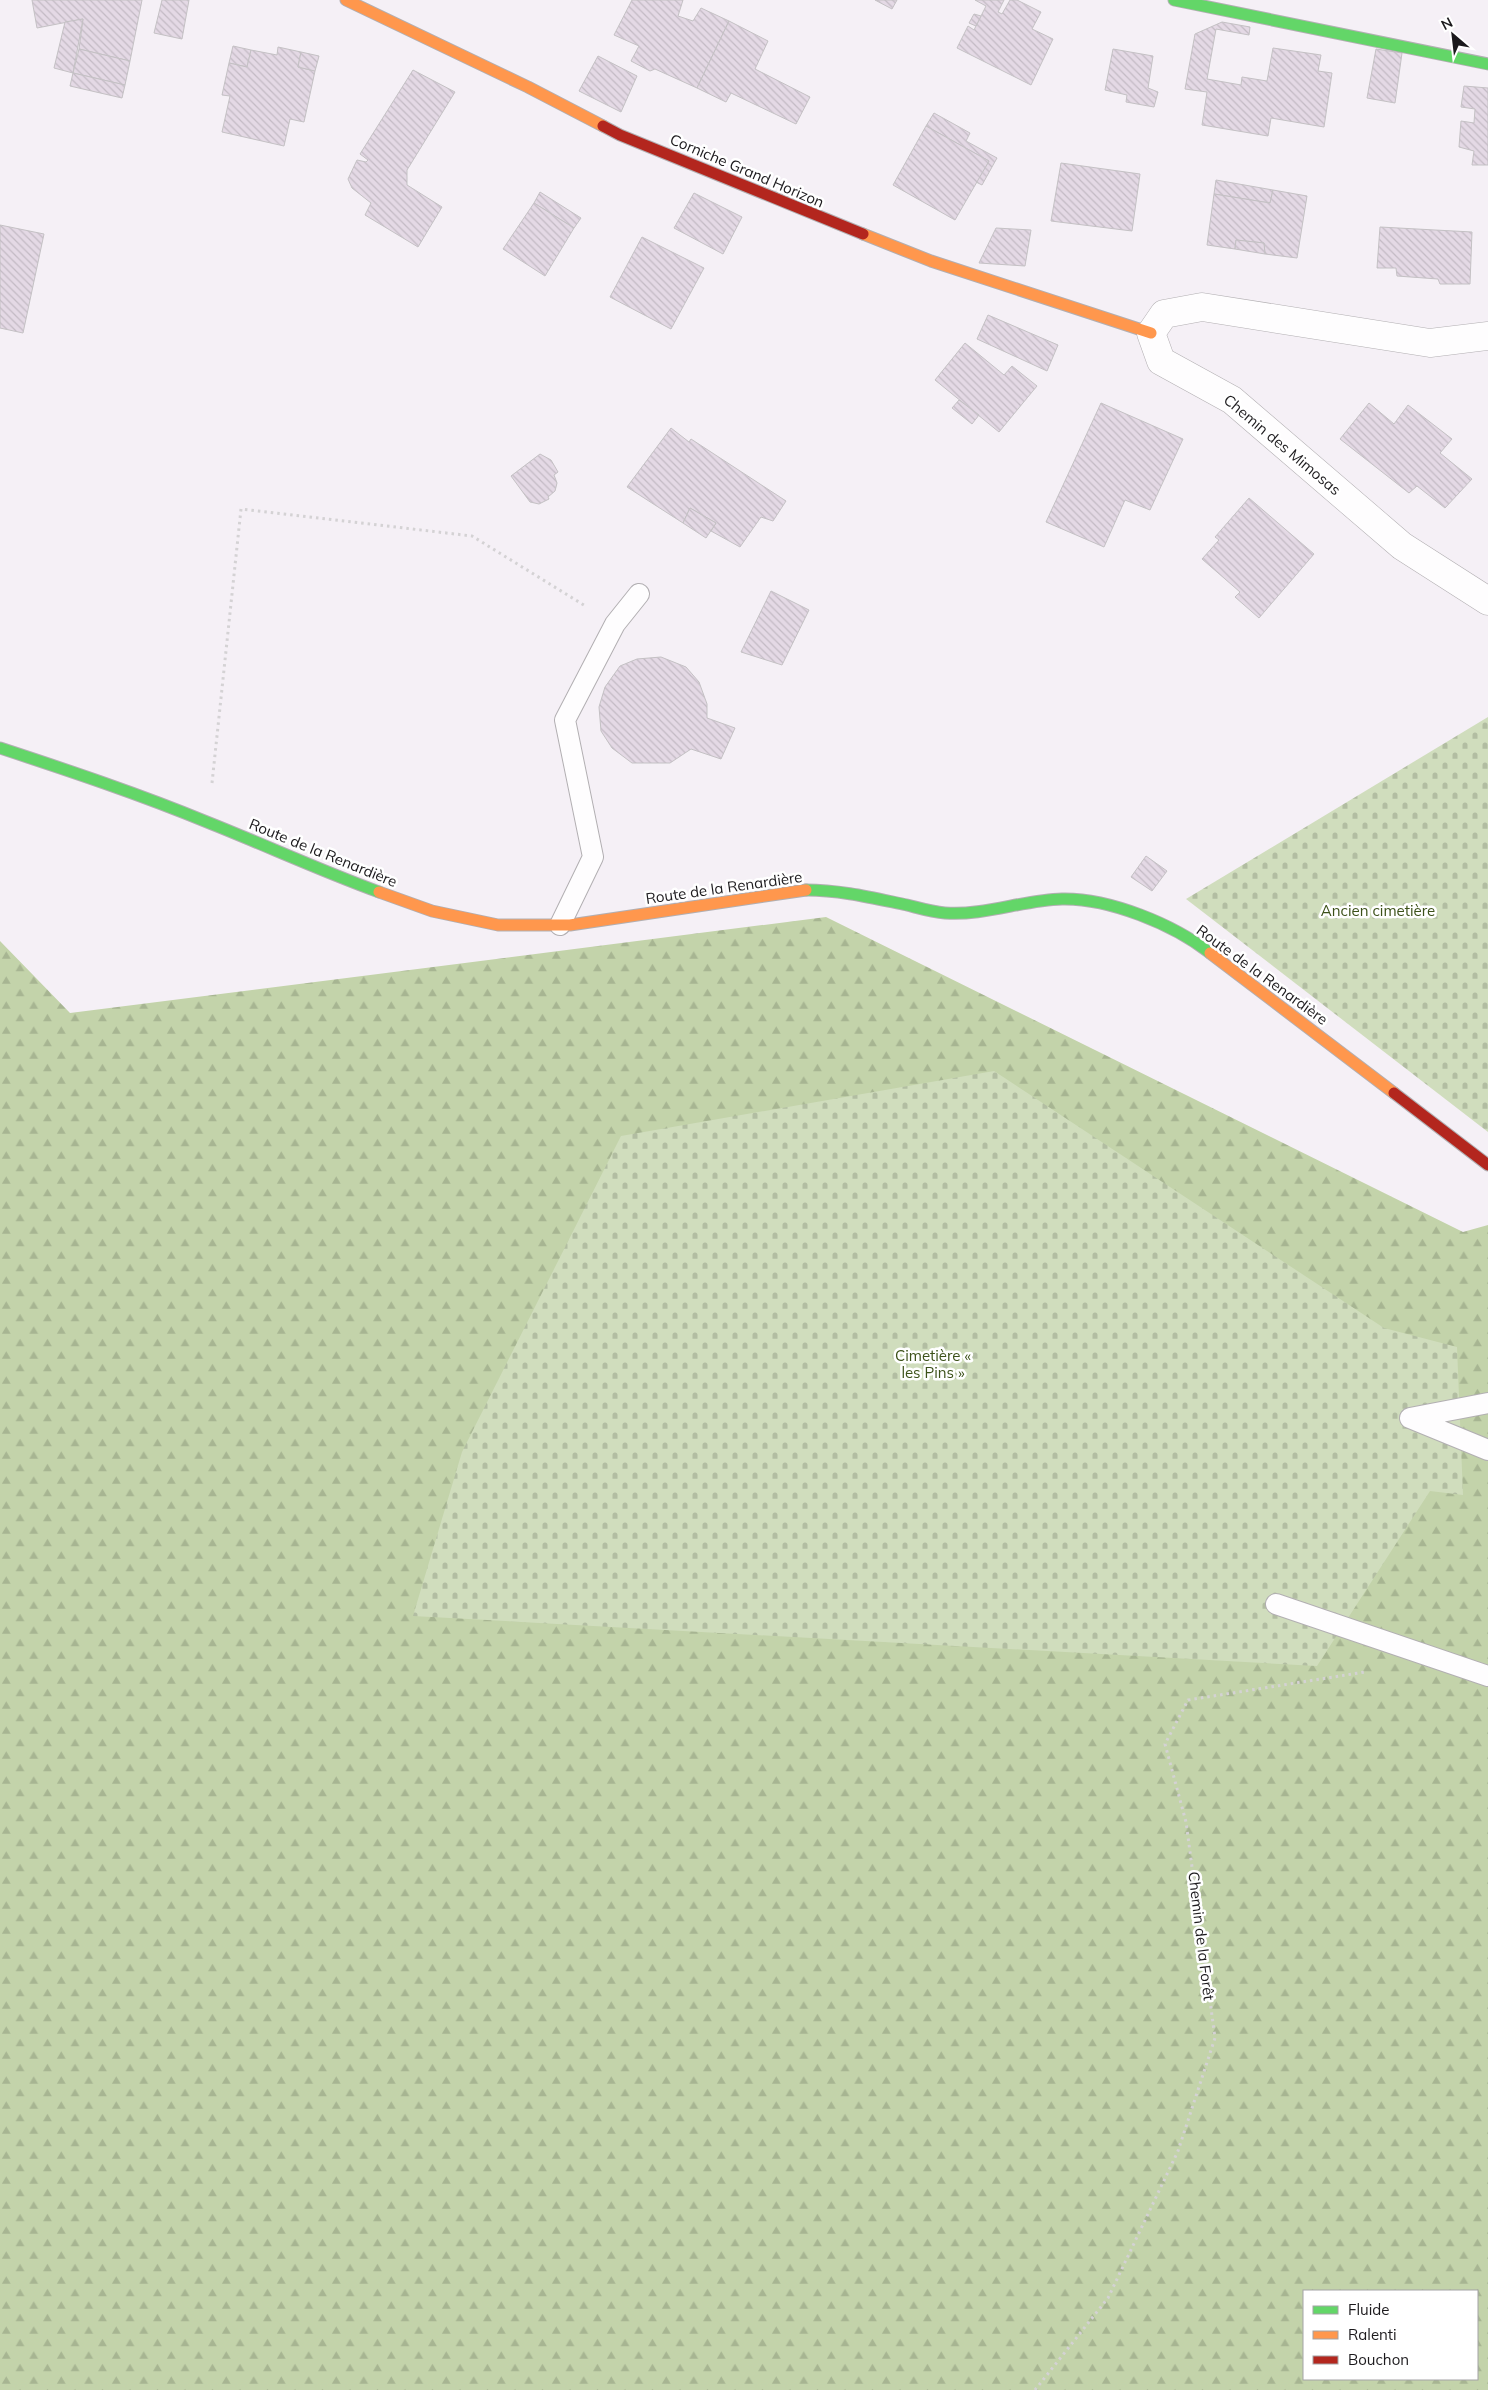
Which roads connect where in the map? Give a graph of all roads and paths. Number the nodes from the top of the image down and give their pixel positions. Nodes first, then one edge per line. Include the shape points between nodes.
1 (346, 0) edge
2 (1174, 0) edge
3 (1488, 64) edge
4 (1151, 333) junction
5 (1488, 336) edge
6 (639, 594) dead end
7 (1488, 601) edge
8 (616, 624) junction
9 (0, 748) edge
10 (208, 822) junction
11 (560, 925) junction
12 (1488, 1165) edge
13 (1488, 1403) edge
14 (1488, 1450) edge
15 (1276, 1604) dead end
16 (1372, 1670) dead end
17 (1488, 1676) edge
18 (1035, 2390) edge

1 - 4 street, Corniche Grand Horizon via 620,135 940,264
2 - 3 street
4 - 5 street via 1164,314 1202,307 1430,344
4 - 7 street, Chemin des Mimosas via 1161,361 1232,400 1402,546
6 - 8 lane
8 - 10 path via 472,536 241,509
8 - 11 lane via 565,720 593,857
9 - 10 street, Route de la Renardière via 116,786
10 - 11 street, Route de la Renardière via 334,876 432,911 498,925
11 - 12 street, Route de la Renardière via 807,890 847,892 945,913 1061,899 1123,910 1164,925 1200,945
13 - 14 lane via 1410,1418
15 - 17 lane
16 - 18 path, Chemin de la Forêt via 1188,1700 1164,1744 1186,1822 1215,2038 1178,2151 1108,2298

